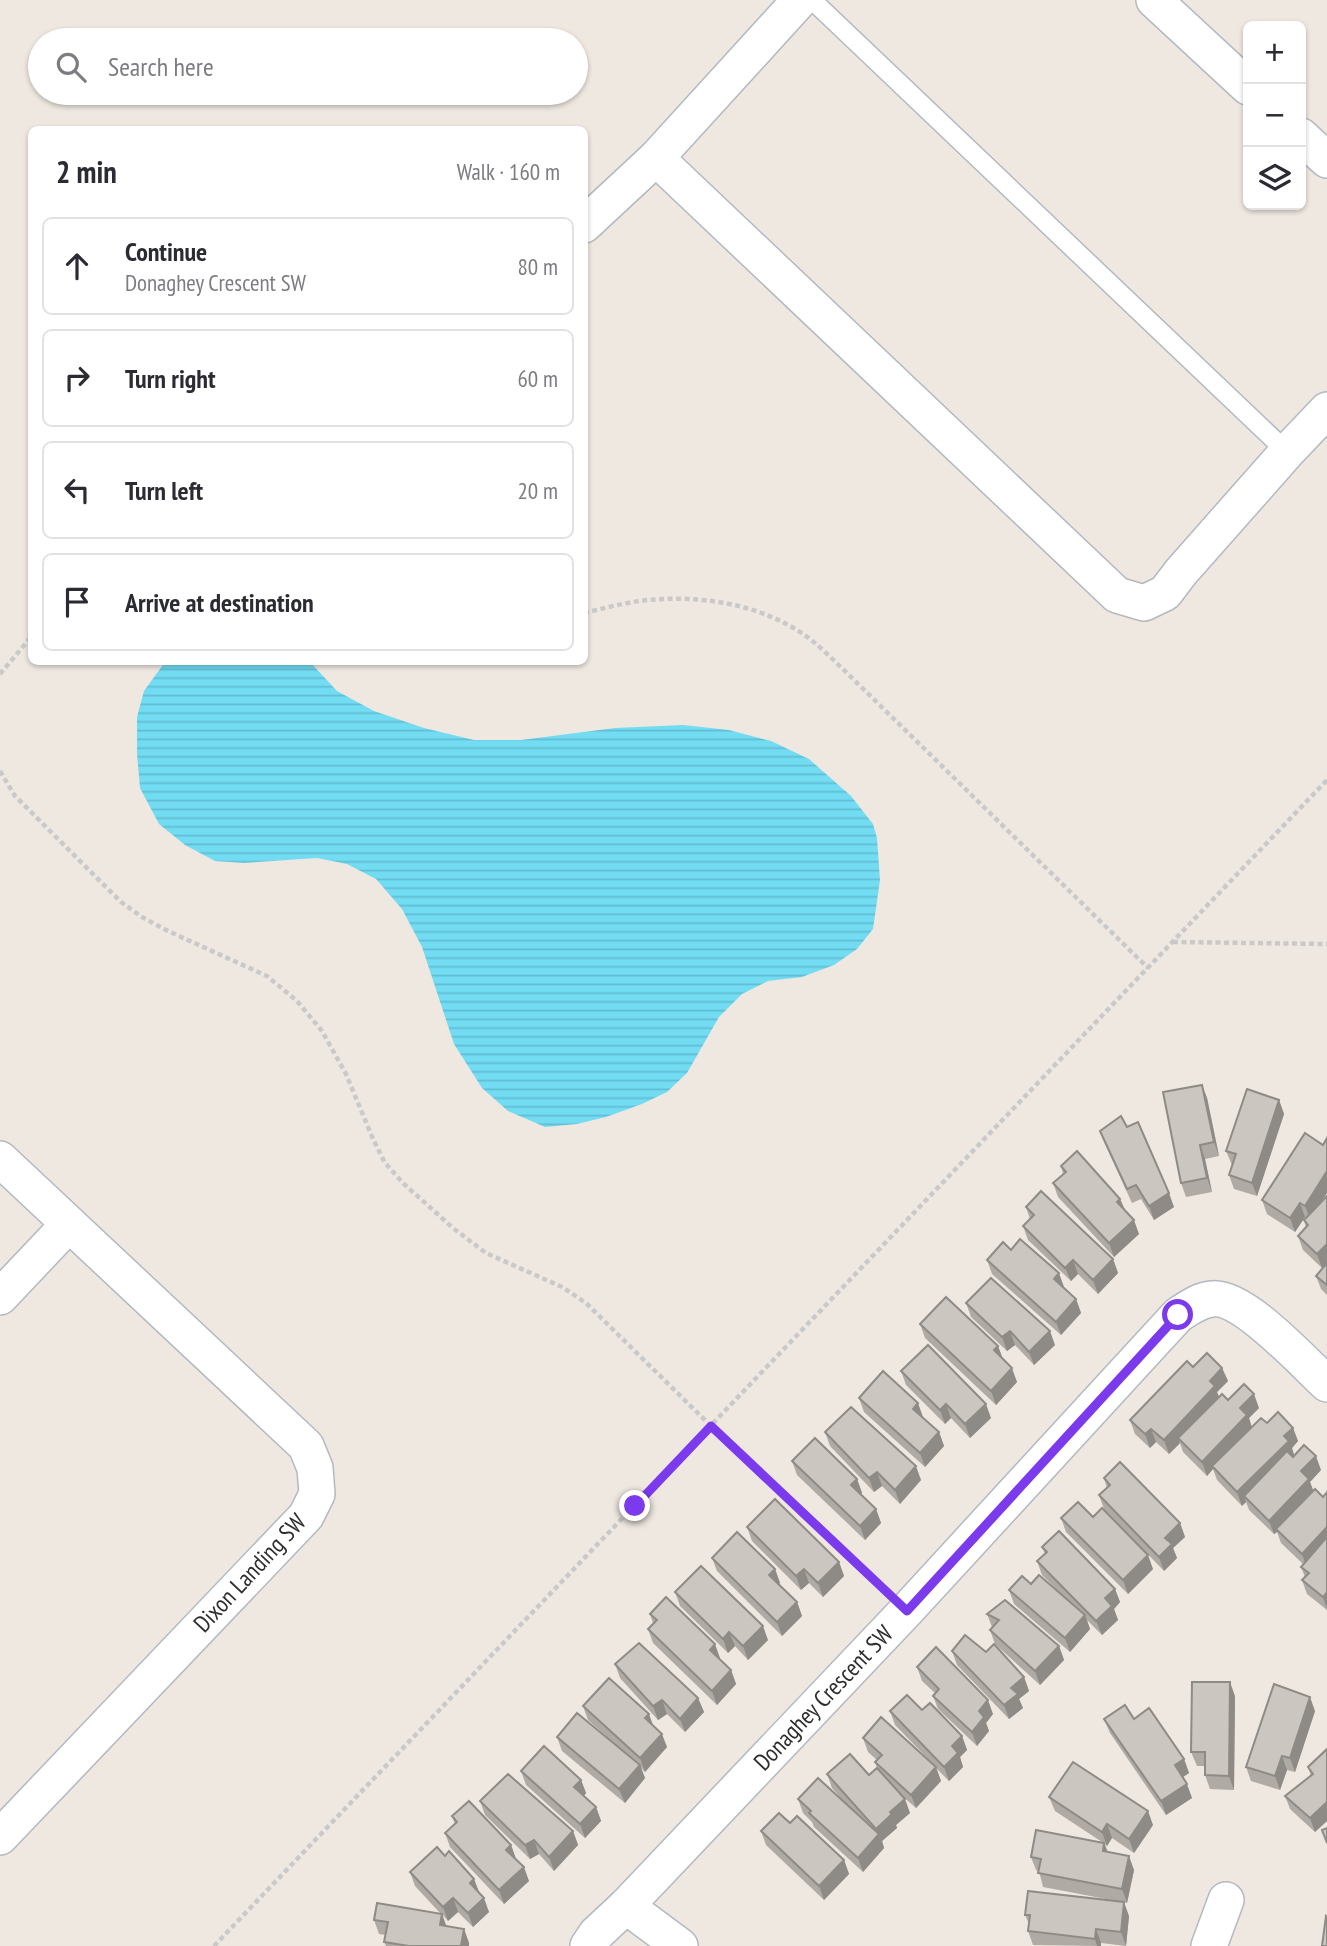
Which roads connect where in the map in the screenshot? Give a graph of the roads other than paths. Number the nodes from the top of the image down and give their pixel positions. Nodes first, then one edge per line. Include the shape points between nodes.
1 (800, 0) edge
2 (812, 0) edge
3 (1154, 0) edge
4 (1245, 84) edge
5 (1306, 141) edge
6 (656, 158) junction
7 (1327, 160) edge
8 (588, 221) edge
9 (1327, 410) edge
10 (1287, 452) junction
11 (0, 1159) edge
12 (69, 1224) junction
13 (0, 1297) edge
14 (1327, 1384) edge
15 (0, 1837) edge
16 (1226, 1900) dead end
17 (626, 1906) junction
18 (588, 1946) edge
19 (680, 1946) edge
20 (1209, 1946) edge

1 - 6 street
2 - 10 lane
3 - 4 street
5 - 7 street
6 - 8 street
6 - 10 street via 1117,595 1144,603 1165,593
9 - 10 street
11 - 12 street, Dixon Landing SW
12 - 13 street
12 - 15 street, Dixon Landing SW via 306,1446 315,1468 317,1494 306,1516
14 - 17 street, Donaghey Crescent SW via 1234,1303 1214,1298 1178,1315 907,1611
16 - 20 street
17 - 18 street, Donaghey Crescent SW
17 - 19 street

